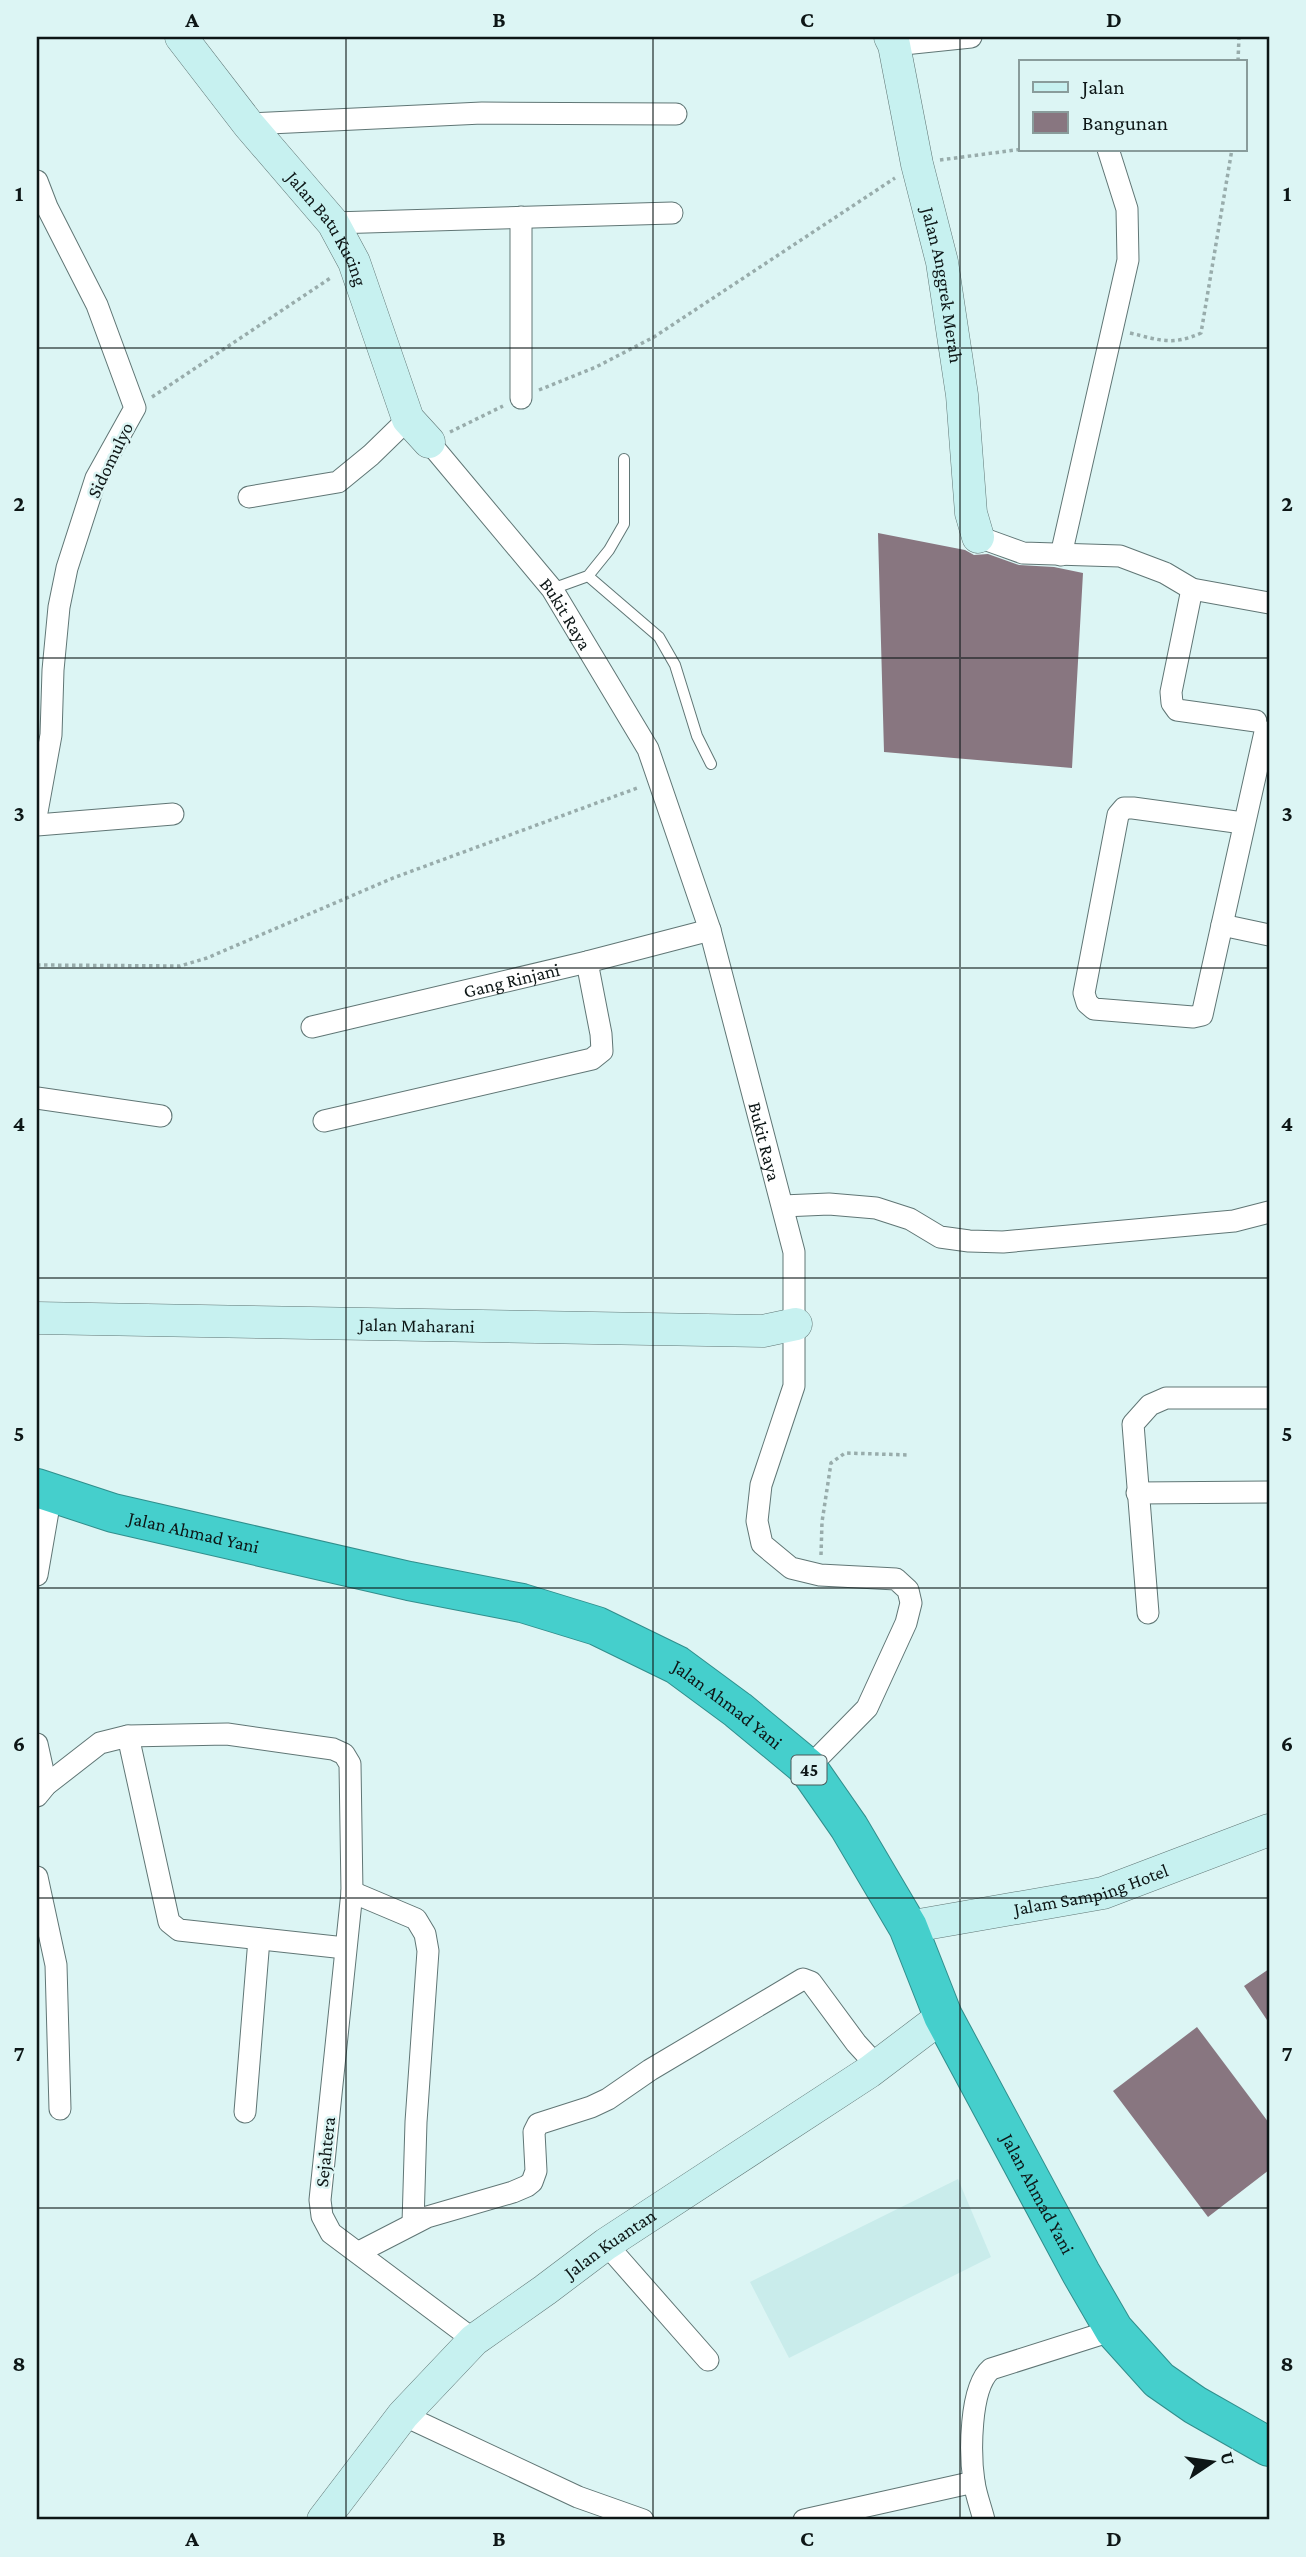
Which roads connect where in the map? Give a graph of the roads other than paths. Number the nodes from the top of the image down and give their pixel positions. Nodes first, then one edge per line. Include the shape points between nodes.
1 (181, 37) edge
2 (971, 37) edge
3 (892, 41) edge
4 (676, 114) dead end
5 (248, 124) junction
6 (1108, 150) edge
7 (37, 181) edge
8 (672, 213) dead end
9 (521, 217) junction
10 (333, 223) junction
11 (521, 398) road end
12 (408, 419) junction
13 (429, 442) joint
14 (624, 459) dead end
15 (249, 497) dead end
16 (982, 538) joint
17 (1061, 555) junction
18 (588, 576) junction
19 (552, 589) junction
20 (1192, 589) junction
21 (1269, 603) edge
22 (1264, 721) edge
23 (711, 764) dead end
24 (37, 812) edge
25 (173, 814) dead end
26 (1243, 823) junction
27 (37, 825) edge
28 (1222, 925) junction
29 (710, 930) junction
30 (1269, 935) edge
31 (587, 962) junction
32 (312, 1027) dead end
33 (37, 1098) edge
34 (161, 1116) dead end
35 (324, 1121) dead end
36 (783, 1206) junction
37 (1269, 1212) edge
38 (37, 1318) edge
39 (796, 1324) junction
40 (1269, 1398) edge
41 (44, 1491) edge
42 (1269, 1492) edge
43 (1137, 1493) junction
44 (37, 1574) edge
45 (1148, 1613) dead end
46 (128, 1736) junction
47 (37, 1744) edge
48 (808, 1769) junction
49 (42, 1790) edge
50 (1269, 1830) edge
51 (37, 1877) edge
52 (352, 1892) junction
53 (908, 1927) junction
54 (259, 1939) junction
55 (345, 1948) junction
56 (943, 2016) junction
57 (877, 2066) junction
58 (60, 2109) dead end
59 (245, 2112) dead end
60 (413, 2223) junction
61 (606, 2244) junction
62 (359, 2252) junction
63 (1114, 2330) junction
64 (474, 2340) junction
65 (708, 2360) dead end
66 (403, 2415) junction
67 (1269, 2447) edge
68 (974, 2482) junction
69 (323, 2520) edge
70 (643, 2520) edge
71 (804, 2520) edge
72 (984, 2520) edge

1 - 5 street, Jalan Batu Kucing
2 - 3 street
3 - 16 street, Jalan Anggrek Merah via 942,262 962,395 971,513
4 - 5 street via 482,113
5 - 10 street, Jalan Batu Kucing
6 - 17 street via 1127,209 1128,260
7 - 24 street, Sidomulyo via 97,305 135,408 96,478 67,568 59,607 51,735
8 - 9 street
9 - 10 street
9 - 11 street
10 - 12 street, Jalan Batu Kucing via 354,262
12 - 13 street, Jalan Batu Kucing
12 - 15 street via 338,482
13 - 19 street, Bukit Raya
14 - 18 lane via 624,524
16 - 17 street via 1023,553
17 - 20 street via 1120,556
18 - 19 lane
18 - 23 lane via 659,638 675,666
19 - 29 street, Bukit Raya via 648,749
20 - 21 street
20 - 22 street via 1172,703 1177,710
22 - 26 street
25 - 27 street
26 - 28 street
26 - 28 street via 1133,808 1118,814 1084,993 1087,1003 1094,1009 1202,1015
28 - 30 street
29 - 31 street, Gang Rinjani
29 - 36 street, Bukit Raya
31 - 32 street, Gang Rinjani
31 - 35 street via 602,1051 592,1059
33 - 34 street
36 - 37 street via 876,1208 910,1219 940,1237 1003,1242 1223,1222
36 - 39 street, Bukit Raya via 794,1252
38 - 39 street, Jalan Maharani via 763,1331
39 - 48 street, Bukit Raya via 794,1386 761,1485 757,1521 762,1544 791,1568 820,1575 896,1579 908,1590 911,1603 867,1708
40 - 43 street via 1166,1398 1150,1405 1133,1424
41 - 44 street
41 - 48 highway, Jalan Ahmad Yani / 45 via 113,1513 522,1603 597,1626 677,1665
42 - 43 street
43 - 45 street
46 - 49 street, Sejahtera via 100,1743
46 - 52 street, Sejahtera via 227,1734 344,1754 350,1764
46 - 54 street via 169,1922 179,1930
47 - 49 street
48 - 53 highway, Jalan Ahmad Yani / 45 via 849,1827
50 - 53 street, Jalam Samping Hotel via 1103,1893
51 - 58 street via 56,1965
52 - 55 street, Sejahtera
52 - 60 street via 416,1919 425,1934 428,1951
53 - 56 highway, Jalan Ahmad Yani / 45
54 - 55 street
54 - 59 street
55 - 62 street, Sejahtera via 320,2200 331,2233
56 - 57 street, Jalan Kuantan
56 - 63 highway, Jalan Ahmad Yani / 45
57 - 60 street via 811,1982 803,1979 608,2099 538,2124 534,2132 536,2171 527,2186
57 - 61 street, Jalan Kuantan
60 - 62 street
61 - 64 street, Jalan Kuantan
61 - 65 street
62 - 64 street, Sejahtera
63 - 67 highway, Jalan Ahmad Yani / 45 via 1159,2380
63 - 68 street via 991,2369 984,2376 974,2414
64 - 66 street, Jalan Kuantan
66 - 69 street, Jalan Kuantan
66 - 70 street via 578,2497
68 - 71 street
68 - 72 street

